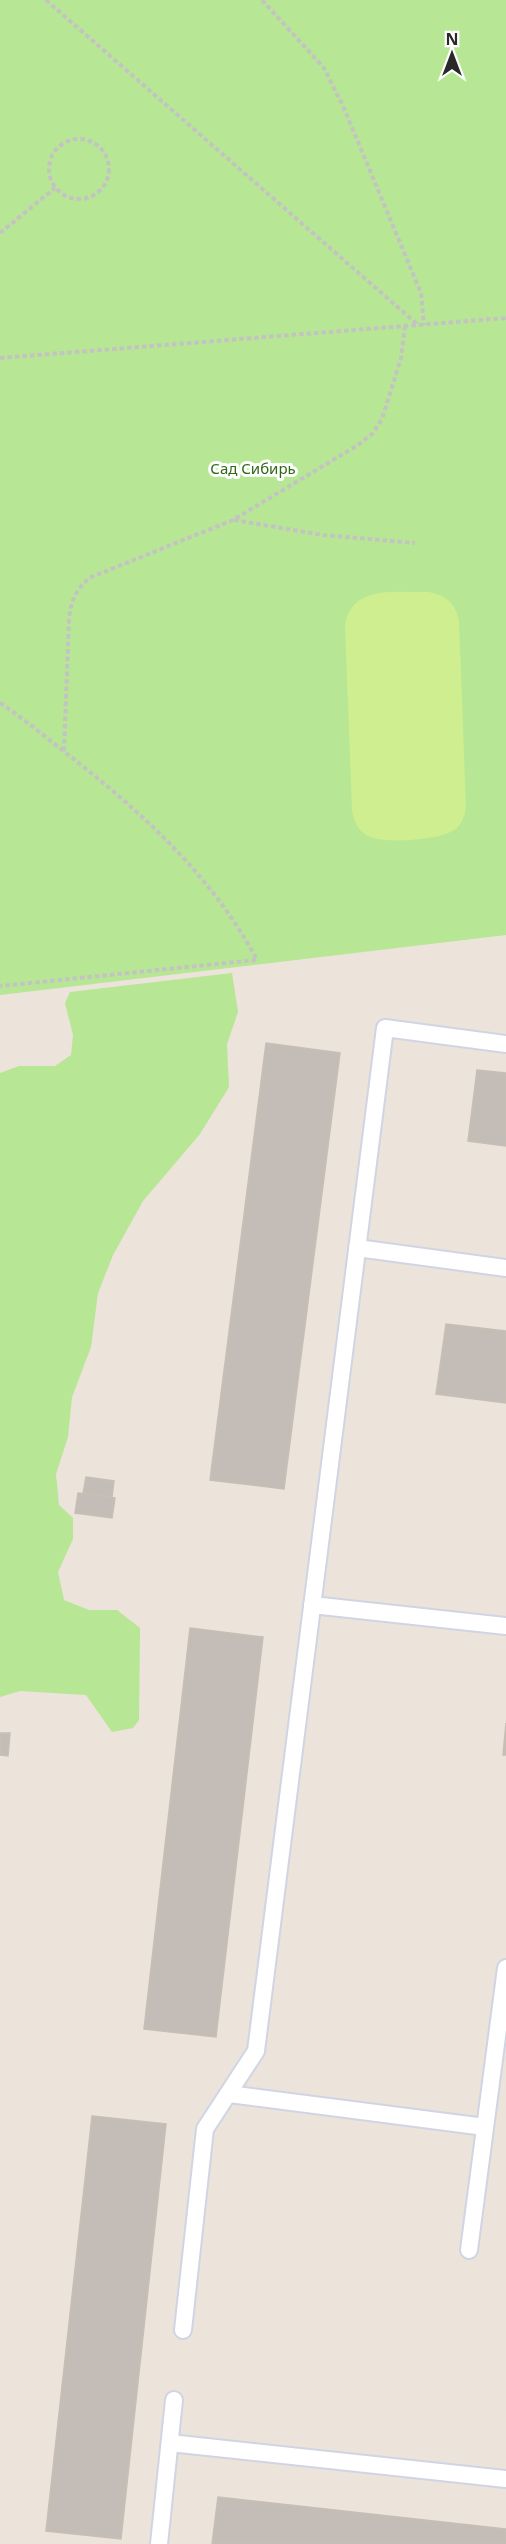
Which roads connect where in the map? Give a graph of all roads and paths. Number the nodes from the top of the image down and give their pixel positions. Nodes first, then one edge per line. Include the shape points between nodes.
1 (46, 0) edge
2 (262, 0) edge
3 (55, 188) junction
4 (0, 233) edge
5 (506, 318) edge
6 (418, 325) junction
7 (424, 325) junction
8 (405, 326) junction
9 (0, 358) edge
10 (233, 520) junction
11 (415, 543) dead end
12 (0, 703) edge
13 (64, 751) junction
14 (0, 986) edge
15 (506, 1044) edge
16 (357, 1248) junction
17 (506, 1268) edge
18 (312, 1605) junction
19 (506, 1626) edge
20 (506, 1968) edge
21 (229, 2094) junction
22 (485, 2127) junction
23 (469, 2250) dead end
24 (183, 2330) dead end
25 (174, 2400) dead end
26 (170, 2443) junction
27 (506, 2479) edge
28 (159, 2544) edge

1 - 6 path
2 - 7 path via 324,68 343,106 421,293
3 - 3 path via 66,197 79,199 103,188 109,175 102,149 78,138 65,141 54,150 49,176
3 - 4 path
5 - 7 path
6 - 7 path
6 - 8 path
8 - 9 path
8 - 10 path via 401,358 382,419 373,433
10 - 11 path via 323,535
10 - 13 path via 89,578 79,587 71,601 69,620
12 - 13 path
13 - 14 path via 152,824 238,925 256,960
15 - 16 lane via 385,1028
16 - 17 lane
16 - 18 lane
18 - 19 lane
18 - 21 lane via 256,2051
20 - 22 lane
21 - 22 lane
21 - 24 lane via 205,2129
22 - 23 lane
25 - 26 lane
26 - 27 lane
26 - 28 lane

